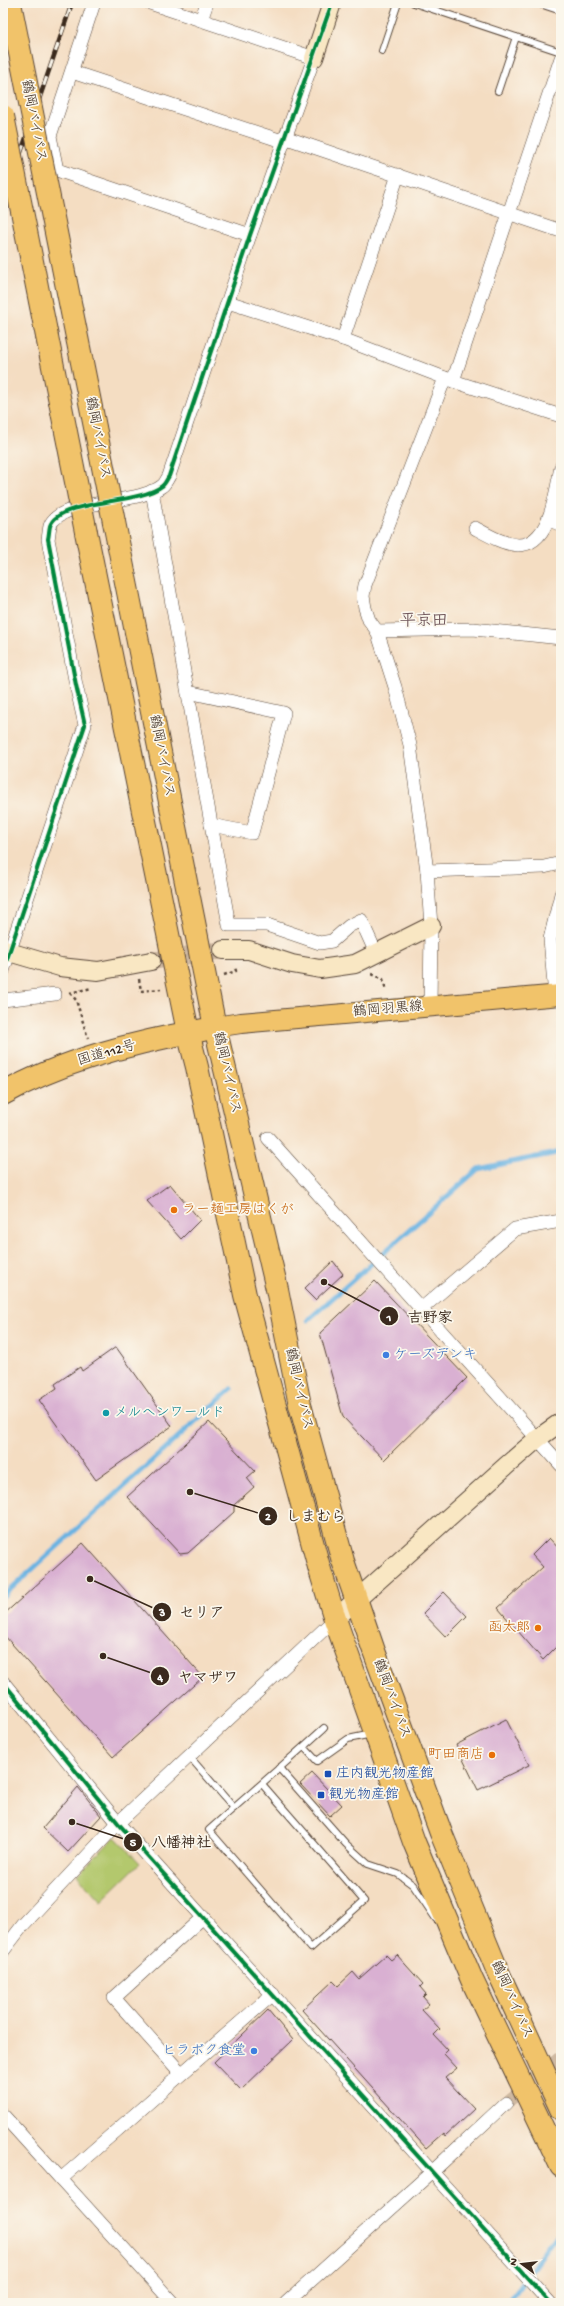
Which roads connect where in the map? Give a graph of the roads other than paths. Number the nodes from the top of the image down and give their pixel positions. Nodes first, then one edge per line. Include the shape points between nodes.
1 (10, 3) edge
2 (94, 3) edge
3 (150, 3) edge
4 (207, 3) edge
5 (332, 3) edge
6 (398, 3) edge
7 (414, 3) edge
8 (537, 3) edge
9 (561, 11) edge
10 (201, 20) junction
11 (516, 37) junction
12 (382, 51) dead end
13 (561, 52) edge
14 (314, 58) junction
15 (561, 58) edge
16 (72, 72) junction
17 (498, 91) dead end
18 (3, 116) edge
19 (283, 139) junction
20 (398, 175) junction
21 (509, 212) junction
22 (561, 231) edge
23 (250, 235) junction
24 (228, 302) junction
25 (344, 339) junction
26 (449, 379) junction
27 (561, 414) edge
28 (561, 467) edge
29 (152, 491) junction
30 (555, 523) edge
31 (475, 528) dead end
32 (377, 631) junction
33 (561, 638) edge
34 (188, 692) junction
35 (211, 825) junction
36 (561, 863) edge
37 (427, 871) junction
38 (561, 894) edge
39 (431, 926) junction
40 (6, 950) edge
41 (376, 953) junction
42 (228, 956) tunnel mouth
43 (151, 961) tunnel mouth
44 (3, 971) edge
45 (55, 994) dead end
46 (558, 995) edge
47 (3, 1000) edge
48 (430, 1007) junction
49 (215, 1027) junction
50 (188, 1032) junction
51 (3, 1094) edge
52 (268, 1138) dead end
53 (561, 1221) edge
54 (420, 1310) junction
55 (561, 1422) edge
56 (537, 1439) junction
57 (561, 1465) edge
58 (356, 1600) junction
59 (335, 1618) junction
60 (3, 1682) edge
61 (324, 1728) dead end
62 (374, 1733) junction
63 (304, 1747) junction
64 (189, 1756) junction
65 (279, 1768) junction
66 (262, 1784) junction
67 (234, 1808) junction
68 (118, 1824) junction
69 (203, 1917) junction
70 (440, 1926) dead end
71 (444, 1933) dead end
72 (3, 1951) edge
73 (472, 1980) junction
74 (273, 1994) junction
75 (182, 2073) junction
76 (506, 2103) tunnel mouth
77 (561, 2109) edge
78 (3, 2115) edge
79 (561, 2166) edge
80 (433, 2171) junction
81 (61, 2179) junction
82 (173, 2303) edge
83 (286, 2303) edge
84 (550, 2303) edge

1 - 49 highway, 鶴岡バイパス, bridge
2 - 16 street
3 - 10 street
4 - 10 street
5 - 14 street
6 - 12 lane
7 - 11 lane
8 - 9 lane
10 - 14 street
11 - 13 lane
11 - 17 lane
14 - 19 street
15 - 21 street
16 - 19 street
16 - 23 street via 50,136 57,170
18 - 50 highway, 鶴岡バイパス, bridge
19 - 20 street
19 - 23 street
20 - 21 street
20 - 25 street
21 - 22 street
21 - 26 street
23 - 24 street
24 - 25 street
24 - 29 street via 169,476 162,486
25 - 26 street
26 - 27 street
26 - 32 street via 365,585 365,608 369,620
28 - 30 street
29 - 34 street
29 - 40 street via 138,497 70,510 59,515 50,525 48,539 85,725
30 - 31 street via 524,544 504,542
32 - 33 street via 473,629
32 - 37 street via 410,744
34 - 35 street
34 - 35 street via 284,713 252,833
35 - 41 street via 229,925 267,924 320,943 332,941 349,926 361,920
36 - 37 street via 544,867
37 - 39 street
38 - 46 street via 550,939
39 - 41 street
39 - 48 street
40 - 43 street via 60,967 98,971
40 - 44 street
41 - 42 street via 355,964 320,969 292,964 249,950
45 - 47 street
46 - 48 main road, 鶴岡羽黒線
48 - 49 main road, 鶴岡羽黒線
49 - 50 highway, 国道112号
49 - 58 highway, 鶴岡バイパス via 277,1289 300,1405
50 - 51 highway, 国道112号 via 69,1064
50 - 59 highway, 鶴岡バイパス via 245,1294
52 - 54 street
53 - 54 street via 515,1228
54 - 56 street
55 - 56 street
56 - 57 street
56 - 58 street
58 - 59 street
58 - 77 highway, 鶴岡バイパス via 441,1834 498,1972
59 - 62 highway, 鶴岡バイパス
59 - 64 street
60 - 68 street
61 - 63 lane
62 - 63 lane via 348,1739 317,1761
62 - 73 highway, 鶴岡バイパス via 414,1842
63 - 65 lane
64 - 67 lane
64 - 68 street
65 - 66 lane
65 - 70 lane via 346,1844 368,1864 398,1874 413,1885
66 - 67 lane
66 - 67 lane via 364,1901 311,1948 209,1830
68 - 69 street
68 - 72 street via 23,1925
69 - 74 street
69 - 75 street via 114,1998
71 - 73 lane
73 - 79 highway, 鶴岡バイパス
74 - 75 street
74 - 80 street
75 - 81 street
76 - 80 street
78 - 81 street
80 - 83 street
80 - 84 street
81 - 82 street

